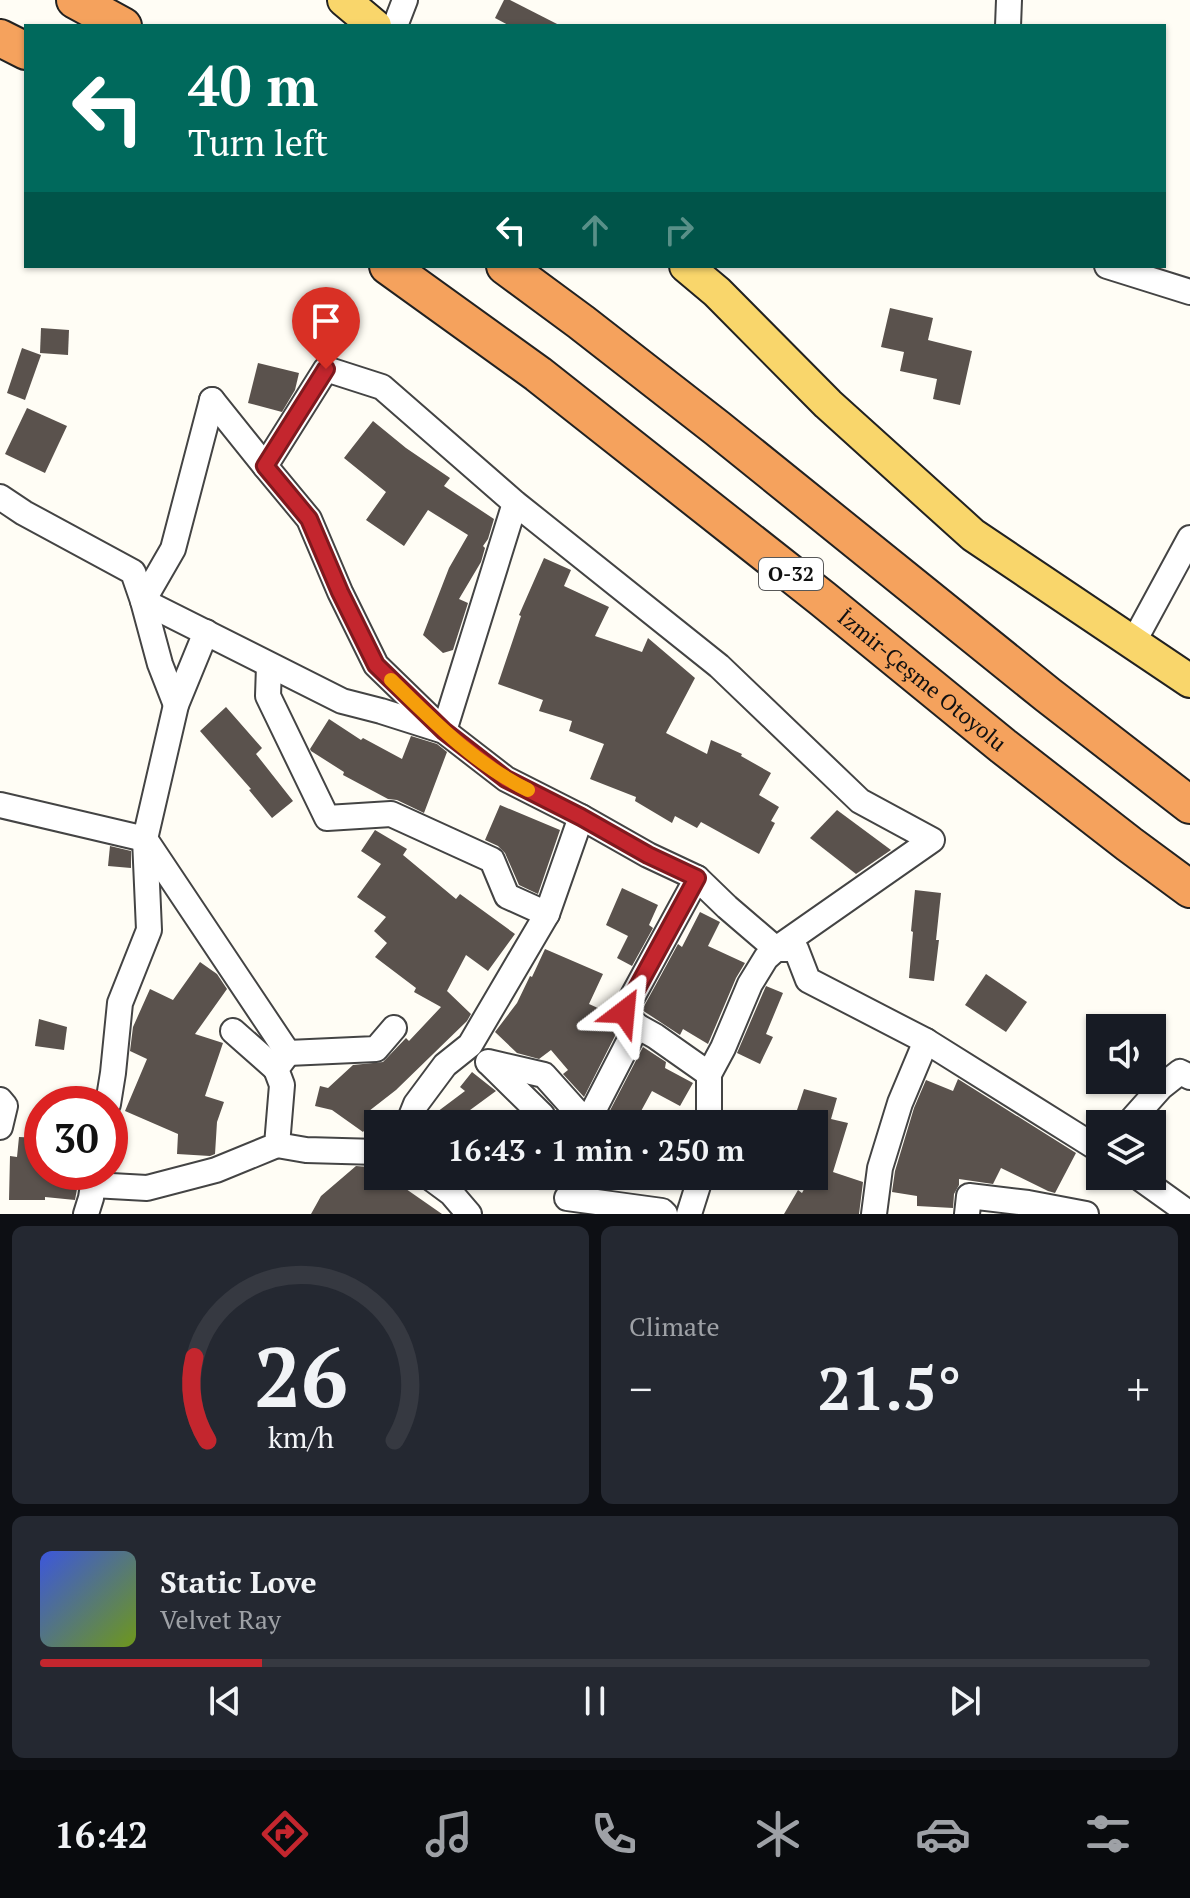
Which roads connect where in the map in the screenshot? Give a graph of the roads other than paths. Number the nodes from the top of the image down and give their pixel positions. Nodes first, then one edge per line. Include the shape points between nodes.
1 (75, 0) edge
2 (344, 0) edge
3 (405, 0) edge
4 (1009, 0) edge
5 (119, 24) edge
6 (373, 24) edge
7 (396, 24) edge
8 (1008, 24) edge
9 (0, 38) edge
10 (24, 50) edge
11 (391, 268) edge
12 (508, 268) edge
13 (688, 268) edge
14 (1113, 268) edge
15 (1190, 292) edge
16 (265, 466) junction
17 (0, 497) edge
18 (515, 503) junction
19 (1190, 538) edge
20 (143, 601) junction
21 (206, 632) junction
22 (1133, 643) junction
23 (269, 666) junction
24 (1190, 681) edge
25 (176, 705) junction
26 (444, 731) junction
27 (0, 805) edge
28 (1190, 805) edge
29 (581, 817) junction
30 (145, 839) junction
31 (697, 878) junction
32 (1190, 889) edge
33 (547, 914) junction
34 (776, 949) junction
35 (637, 1026) junction
36 (394, 1028) dead end
37 (233, 1031) dead end
38 (926, 1041) junction
39 (470, 1045) junction
40 (282, 1061) junction
41 (488, 1062) junction
42 (709, 1074) junction
43 (1190, 1077) edge
44 (111, 1086) edge
45 (0, 1100) edge
46 (414, 1110) edge
47 (537, 1110) edge
48 (574, 1110) edge
49 (593, 1110) edge
50 (709, 1110) edge
51 (1140, 1110) edge
52 (0, 1127) edge
53 (1086, 1141) edge
54 (277, 1145) junction
55 (364, 1152) edge
56 (128, 1184) edge
57 (92, 1190) edge
58 (447, 1190) edge
59 (697, 1190) edge
60 (1157, 1190) edge
61 (568, 1196) edge
62 (86, 1214) edge
63 (469, 1214) edge
64 (665, 1214) edge
65 (689, 1214) edge
66 (874, 1214) edge
67 (967, 1214) edge
68 (1086, 1214) edge
69 (1190, 1214) edge

1 - 5 highway
2 - 6 main road
3 - 7 street
4 - 8 street
9 - 10 highway
11 - 32 highway, İzmir-Çeşme Otoyolu / O-32 via 551,384
12 - 28 highway
13 - 22 main road via 973,535
14 - 15 street
16 - 18 street via 326,369 382,387
16 - 20 street via 212,400 173,549
16 - 26 street via 309,519 376,665
17 - 20 street via 133,572
18 - 26 street
18 - 34 street via 719,666 860,801 932,840
19 - 22 street
20 - 21 street
20 - 25 street
21 - 23 street
21 - 25 street
22 - 24 main road
23 - 26 street via 342,701
23 - 33 street via 268,696 327,818 391,814 492,860 507,896
25 - 30 street
26 - 29 street via 506,779
27 - 30 street
29 - 31 street
29 - 33 street
30 - 40 street
30 - 44 street via 149,930 120,1003
31 - 34 street
31 - 35 street via 624,1012
33 - 39 street
34 - 38 street via 796,949 808,980
34 - 42 street via 750,984
35 - 42 street
35 - 49 street
36 - 40 street via 376,1049
37 - 40 street
38 - 53 street
38 - 66 street via 880,1168
39 - 41 street
39 - 46 street via 445,1065
40 - 54 street
41 - 47 street
41 - 48 street via 544,1075
42 - 50 street
43 - 51 street via 1180,1072
45 - 52 street via 5,1106
54 - 55 street
54 - 56 street via 216,1170 147,1188
57 - 62 street
58 - 63 street
59 - 65 street
60 - 69 street
61 - 64 street
67 - 68 street via 969,1196

